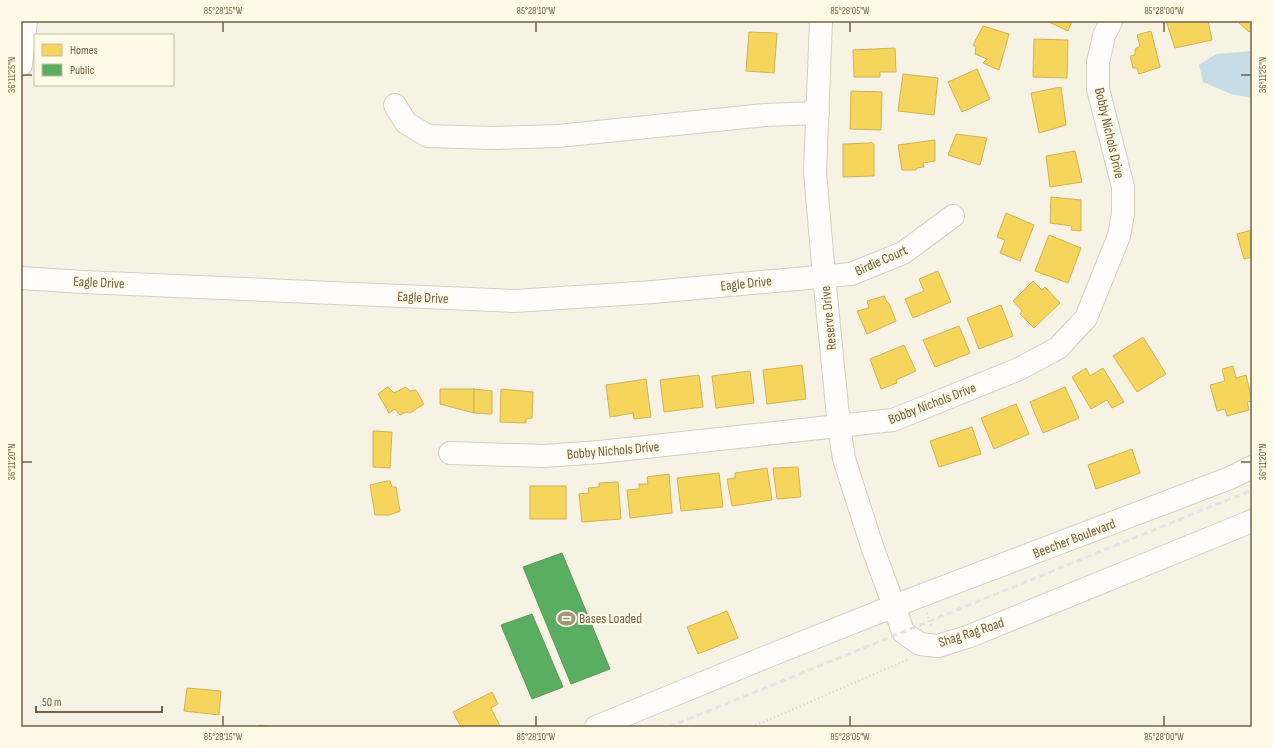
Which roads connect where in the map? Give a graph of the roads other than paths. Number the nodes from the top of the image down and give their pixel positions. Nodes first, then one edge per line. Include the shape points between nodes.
1 (26, 21) edge
2 (822, 21) edge
3 (1111, 21) edge
4 (21, 65) edge
5 (395, 105) dead end
6 (818, 113) junction
7 (953, 216) dead end
8 (824, 276) junction
9 (21, 278) edge
10 (839, 426) junction
11 (450, 453) dead end
12 (1252, 467) edge
13 (1252, 521) edge
14 (894, 606) junction
15 (596, 727) edge

1 - 4 street
2 - 6 street, Reserve Drive
3 - 10 street, Bobby Nichols Drive via 1104,36 1098,62 1098,89 1123,187 1123,214 1119,236 1086,318 1058,348 1019,369 893,420
5 - 6 street via 406,122 428,136 494,138 558,136 765,115
6 - 8 street, Reserve Drive via 815,172
7 - 8 street, Birdie Court via 903,253 851,274
8 - 9 street, Eagle Drive via 653,292 515,301
8 - 10 street, Reserve Drive
10 - 11 street, Bobby Nichols Drive via 593,453 544,456
10 - 14 street, Reserve Drive via 844,459
12 - 14 street, Beecher Boulevard via 1230,478
13 - 14 street, Shag Rag Road via 978,633 938,646 920,644 903,632
14 - 15 street

